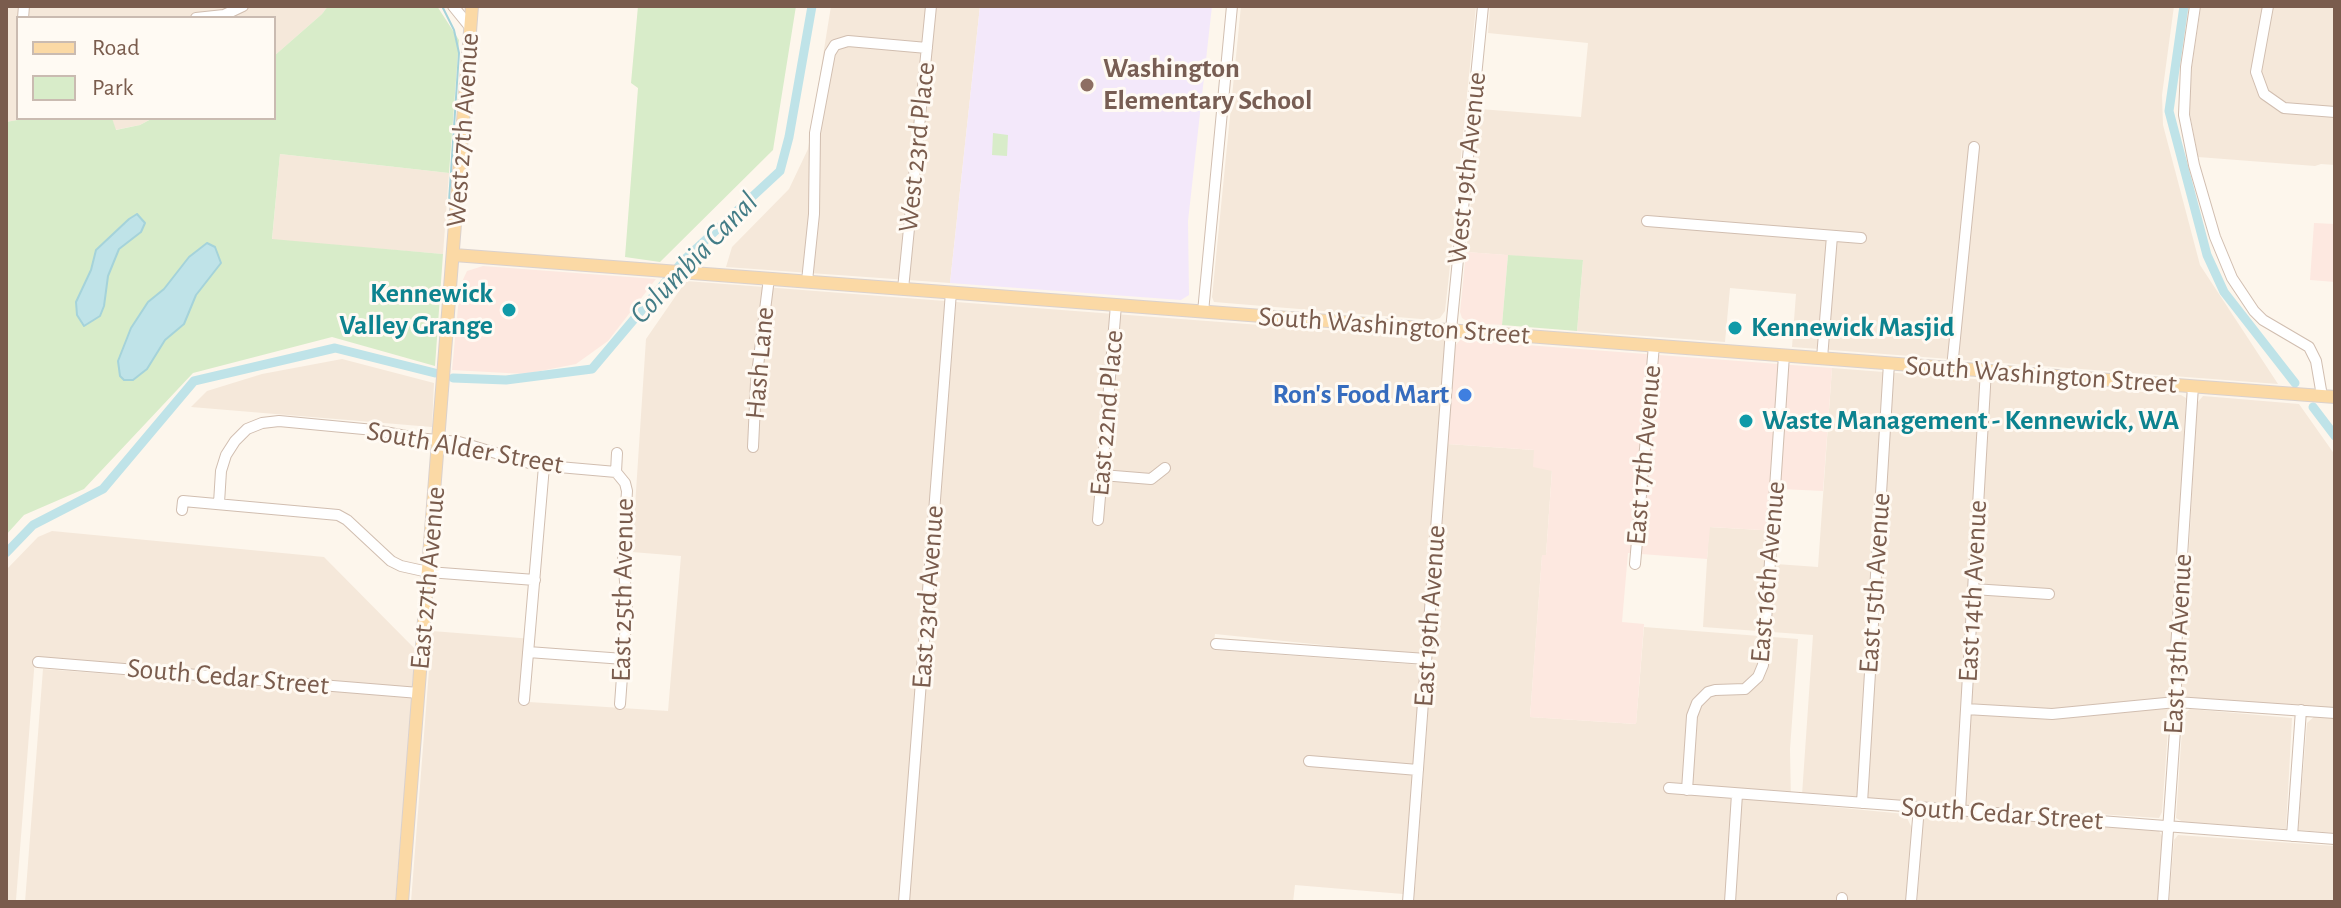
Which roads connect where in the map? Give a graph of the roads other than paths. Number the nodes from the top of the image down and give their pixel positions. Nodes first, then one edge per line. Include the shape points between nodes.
1 (243, 6) edge
2 (453, 6) edge
3 (472, 6) edge
4 (931, 6) edge
5 (1232, 6) edge
6 (1483, 6) edge
7 (2195, 6) edge
8 (2268, 6) edge
9 (215, 16) edge
10 (470, 27) junction
11 (927, 48) junction
12 (2335, 112) edge
13 (1974, 147) dead end
14 (1647, 221) dead end
15 (1832, 236) junction
16 (1861, 238) dead end
17 (454, 255) junction
18 (769, 278) junction
19 (807, 281) junction
20 (903, 289) junction
21 (951, 292) junction
22 (1116, 305) junction
23 (1203, 312) junction
24 (1451, 330) junction
25 (1654, 345) junction
26 (1784, 355) junction
27 (1822, 358) junction
28 (1889, 363) junction
29 (1952, 368) junction
30 (1986, 370) junction
31 (2193, 386) junction
32 (2329, 396) edge
33 (439, 440) junction
34 (753, 447) dead end
35 (617, 453) dead end
36 (544, 466) junction
37 (1165, 468) dead end
38 (618, 474) junction
39 (1102, 475) junction
40 (219, 503) junction
41 (182, 510) dead end
42 (1098, 520) dead end
43 (1635, 564) dead end
44 (428, 572) junction
45 (535, 580) junction
46 (1973, 589) junction
47 (2049, 594) dead end
48 (1216, 644) dead end
49 (528, 652) junction
50 (624, 659) junction
51 (1426, 659) junction
52 (38, 662) dead end
53 (419, 693) junction
54 (524, 700) dead end
55 (2176, 702) junction
56 (620, 704) dead end
57 (1966, 709) junction
58 (2301, 710) junction
59 (2335, 713) edge
60 (1309, 761) dead end
61 (1418, 770) junction
62 (1669, 788) dead end
63 (1687, 790) junction
64 (1737, 794) junction
65 (1862, 803) junction
66 (1919, 807) junction
67 (1960, 811) junction
68 (2169, 826) junction
69 (2292, 836) junction
70 (2335, 839) edge
71 (402, 902) edge
72 (904, 902) edge
73 (1408, 902) edge
74 (1730, 902) edge
75 (1911, 902) edge
76 (2163, 902) edge

1 - 9 street
2 - 10 street
3 - 10 main road, West 27th Avenue
4 - 11 street, West 23rd Place
5 - 23 street
6 - 24 street, West 19th Avenue
7 - 32 street via 2184,115 2220,253 2259,316 2309,347
8 - 12 street via 2256,72 2264,94 2284,108
10 - 17 main road, West 27th Avenue
11 - 19 street via 848,41 835,45 815,133
11 - 20 street, West 23rd Place
13 - 29 street
14 - 15 street
15 - 16 street
15 - 27 street
17 - 18 main road, South Washington Street
17 - 33 main road, East 27th Avenue
18 - 19 main road, South Washington Street
18 - 34 street, Hash Lane
19 - 20 main road, South Washington Street
20 - 21 main road, South Washington Street
21 - 22 main road, South Washington Street
21 - 72 street, East 23rd Avenue
22 - 23 main road, South Washington Street
22 - 39 street, East 22nd Place
23 - 24 main road, South Washington Street
24 - 25 main road, South Washington Street
24 - 51 street, East 19th Avenue
25 - 26 main road, South Washington Street
25 - 43 street, East 17th Avenue
26 - 27 main road, South Washington Street
26 - 63 street, East 16th Avenue via 1763,665 1745,689 1701,696 1692,716
27 - 28 main road, South Washington Street
28 - 29 main road, South Washington Street
28 - 65 street, East 15th Avenue
29 - 30 main road, South Washington Street
30 - 31 main road, South Washington Street
30 - 46 street, East 14th Avenue
31 - 32 main road, South Washington Street
31 - 55 street, East 13th Avenue
33 - 36 street, South Alder Street
33 - 40 street, South Alder Street via 359,428 262,423 247,429 226,455
33 - 44 main road, East 27th Avenue
35 - 38 street, East 25th Avenue
36 - 38 street, South Alder Street
36 - 45 street
37 - 39 street via 1151,479
38 - 50 street, East 25th Avenue via 627,491
39 - 42 street, East 22nd Place
40 - 41 street via 183,501
40 - 44 street via 338,515 391,561
44 - 45 street
44 - 53 main road, East 27th Avenue
45 - 49 street
46 - 47 street
46 - 57 street, East 14th Avenue
48 - 51 street
49 - 50 street
49 - 54 street
50 - 56 street, East 25th Avenue
51 - 61 street, East 19th Avenue
52 - 53 street, South Cedar Street
53 - 71 main road, East 27th Avenue
55 - 57 street via 2059,714
55 - 58 street
55 - 68 street, East 13th Avenue
57 - 67 street, East 14th Avenue
58 - 59 street
58 - 69 street
60 - 61 street
61 - 73 street, East 19th Avenue
62 - 63 street, South Cedar Street
63 - 64 street, South Cedar Street
64 - 65 street, South Cedar Street
64 - 74 street
65 - 66 street, South Cedar Street
66 - 67 street, South Cedar Street
66 - 75 street
67 - 68 street, South Cedar Street
68 - 69 street, South Cedar Street
68 - 76 street, East 13th Avenue
69 - 70 street, South Cedar Street

